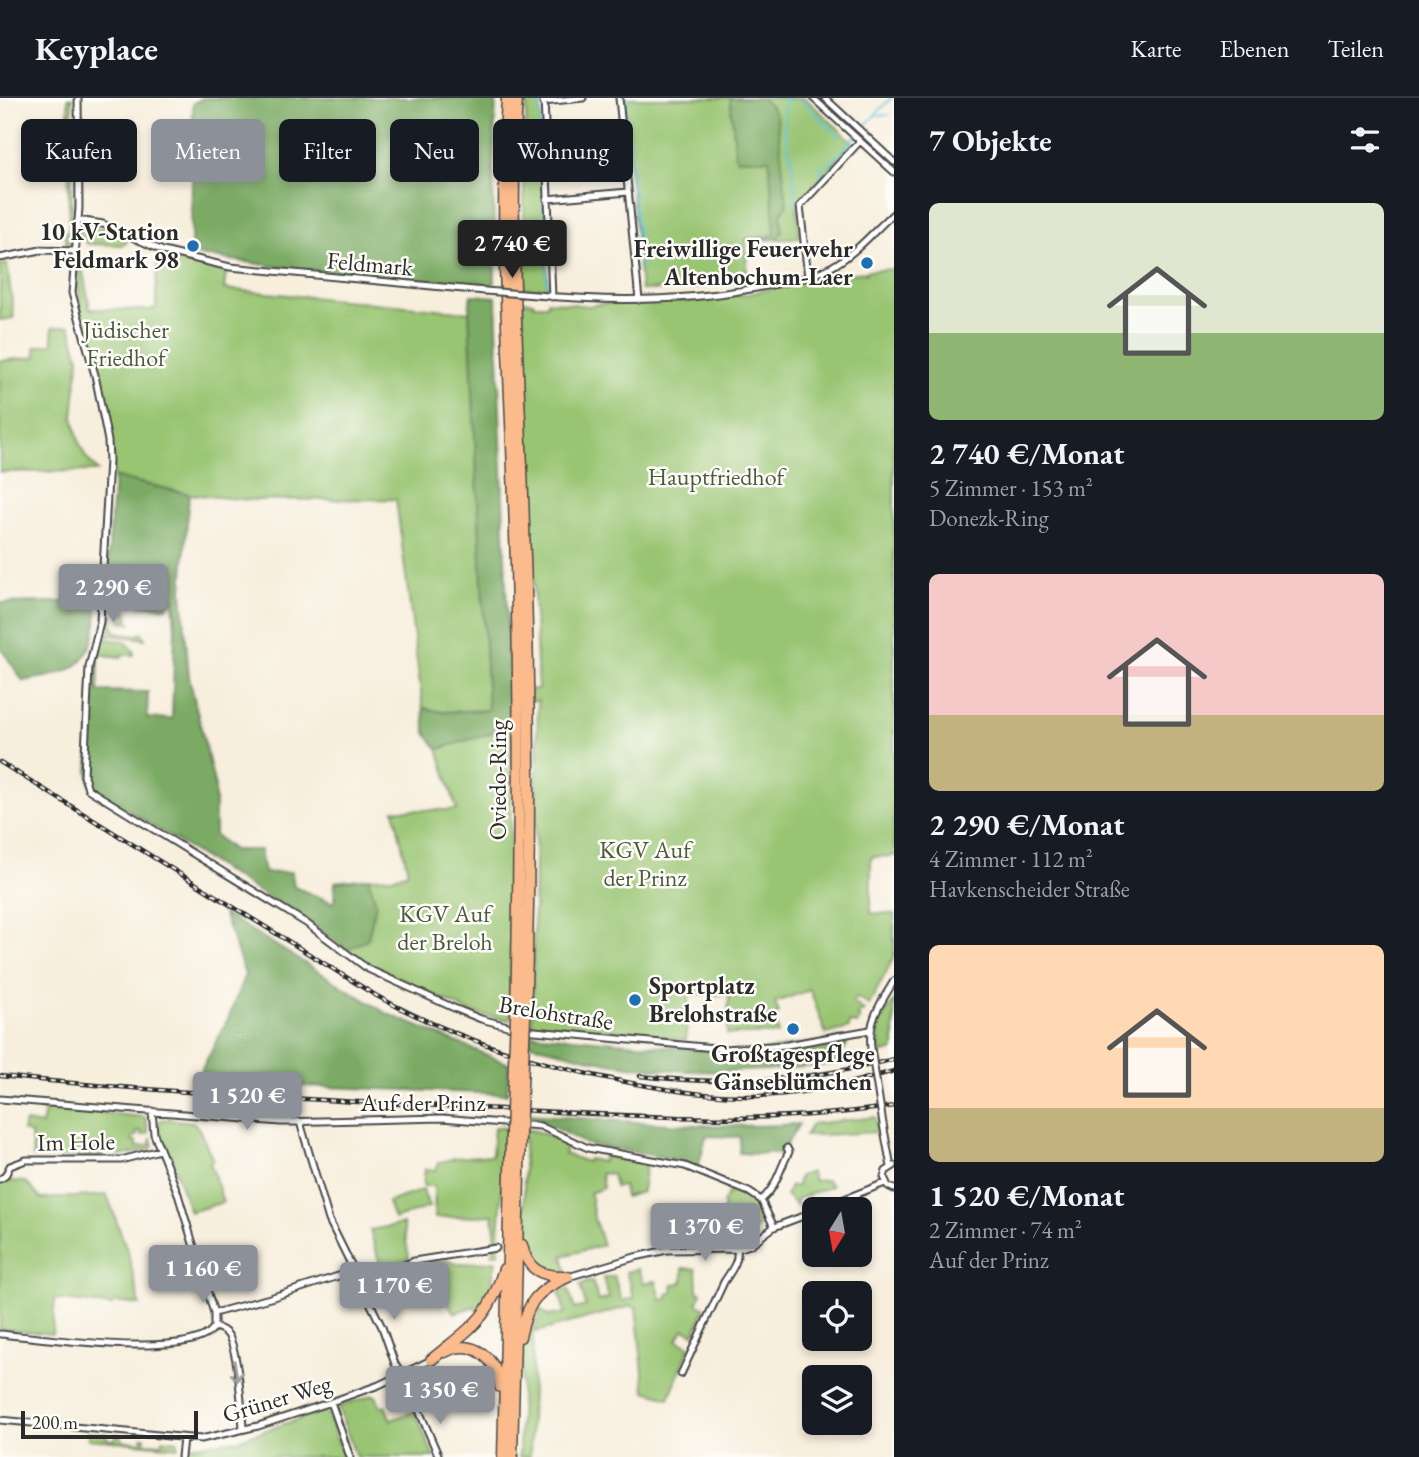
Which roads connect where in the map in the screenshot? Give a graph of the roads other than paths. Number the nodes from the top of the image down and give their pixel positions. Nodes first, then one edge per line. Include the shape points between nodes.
1 (78, 98) edge
2 (507, 98) edge
3 (517, 98) edge
4 (583, 98) edge
5 (619, 98) edge
6 (813, 98) edge
7 (825, 98) edge
8 (543, 100) edge
9 (860, 141) junction
10 (894, 162) edge
11 (894, 172) edge
12 (628, 192) junction
13 (547, 200) junction
14 (894, 213) edge
15 (78, 220) junction
16 (75, 251) junction
17 (0, 258) edge
18 (808, 277) junction
19 (552, 297) junction
20 (639, 300) junction
21 (511, 302) junction
22 (894, 981) edge
23 (870, 1030) junction
24 (0, 1099) edge
25 (152, 1111) junction
26 (300, 1122) junction
27 (516, 1134) junction
28 (788, 1149) dead end
29 (160, 1150) junction
30 (893, 1167) edge
31 (0, 1179) edge
32 (885, 1183) junction
33 (894, 1189) edge
34 (849, 1197) edge
35 (761, 1200) junction
36 (518, 1214) junction
37 (802, 1216) edge
38 (774, 1227) junction
39 (496, 1248) dead end
40 (737, 1249) junction
41 (512, 1258) junction
42 (354, 1271) junction
43 (568, 1276) junction
44 (361, 1284) junction
45 (214, 1313) junction
46 (214, 1327) junction
47 (0, 1334) edge
48 (431, 1360) junction
49 (515, 1361) junction
50 (401, 1374) junction
51 (681, 1374) dead end
52 (331, 1402) junction
53 (504, 1415) junction
54 (0, 1420) edge
55 (243, 1429) junction
56 (183, 1438) junction
57 (181, 1457) edge
58 (350, 1457) edge
59 (439, 1457) edge
60 (503, 1457) edge
61 (512, 1457) edge

1 - 15 street
2 - 21 highway via 504,219
3 - 21 highway
4 - 8 street
5 - 12 street
6 - 9 street
7 - 10 street
8 - 13 street
9 - 11 street
9 - 18 street via 800,206
12 - 13 street
12 - 20 street
13 - 19 street
14 - 18 street, Feldmark via 847,257
15 - 16 street
15 - 19 street, Feldmark, bridge via 103,224 170,254 230,267
16 - 17 street via 41,250
16 - 23 street, Brelohstraße via 74,301 95,374 109,460 100,622 89,667 84,776 88,789 306,923 368,969 481,1019 525,1030 725,1049 787,1045
18 - 20 street, Feldmark via 740,292
19 - 20 street, Feldmark
21 - 27 highway, Oviedo-Ring, bridge via 519,703
22 - 23 street via 874,1012
23 - 30 street, bridge
24 - 25 street, Auf der Prinz
25 - 26 street, Auf der Prinz
25 - 29 street
26 - 35 street, Auf der Prinz via 442,1118 540,1126 588,1148 685,1166
26 - 42 street via 326,1211
27 - 36 highway, Oviedo-Ring
27 - 41 highway, Oviedo-Ring
28 - 35 street via 769,1195
29 - 31 street, Im Hole via 121,1160 26,1160 10,1167
29 - 45 street
30 - 32 street via 885,1174
32 - 33 street
32 - 34 street
35 - 38 street
36 - 41 highway, Oviedo-Ring
36 - 43 highway via 530,1266 548,1276
37 - 38 street
38 - 40 street
39 - 44 street via 414,1261
40 - 43 street via 667,1250
40 - 51 street via 733,1268
41 - 48 highway via 485,1314
41 - 49 highway
41 - 53 highway
42 - 44 street
42 - 45 street
43 - 49 highway via 543,1289 530,1303
44 - 50 street
45 - 46 street
46 - 47 street via 199,1338 155,1345
46 -> 55 street via 229,1338
48 - 50 street, Grüner Weg
48 - 53 highway via 459,1347 485,1355 499,1376
49 - 61 highway
50 - 52 street, Grüner Weg
50 - 59 street
52 - 55 street, Grüner Weg
52 - 58 street
53 - 60 highway
54 - 56 street, Grüner Weg
55 - 56 street, Grüner Weg via 201,1439
56 - 57 street

